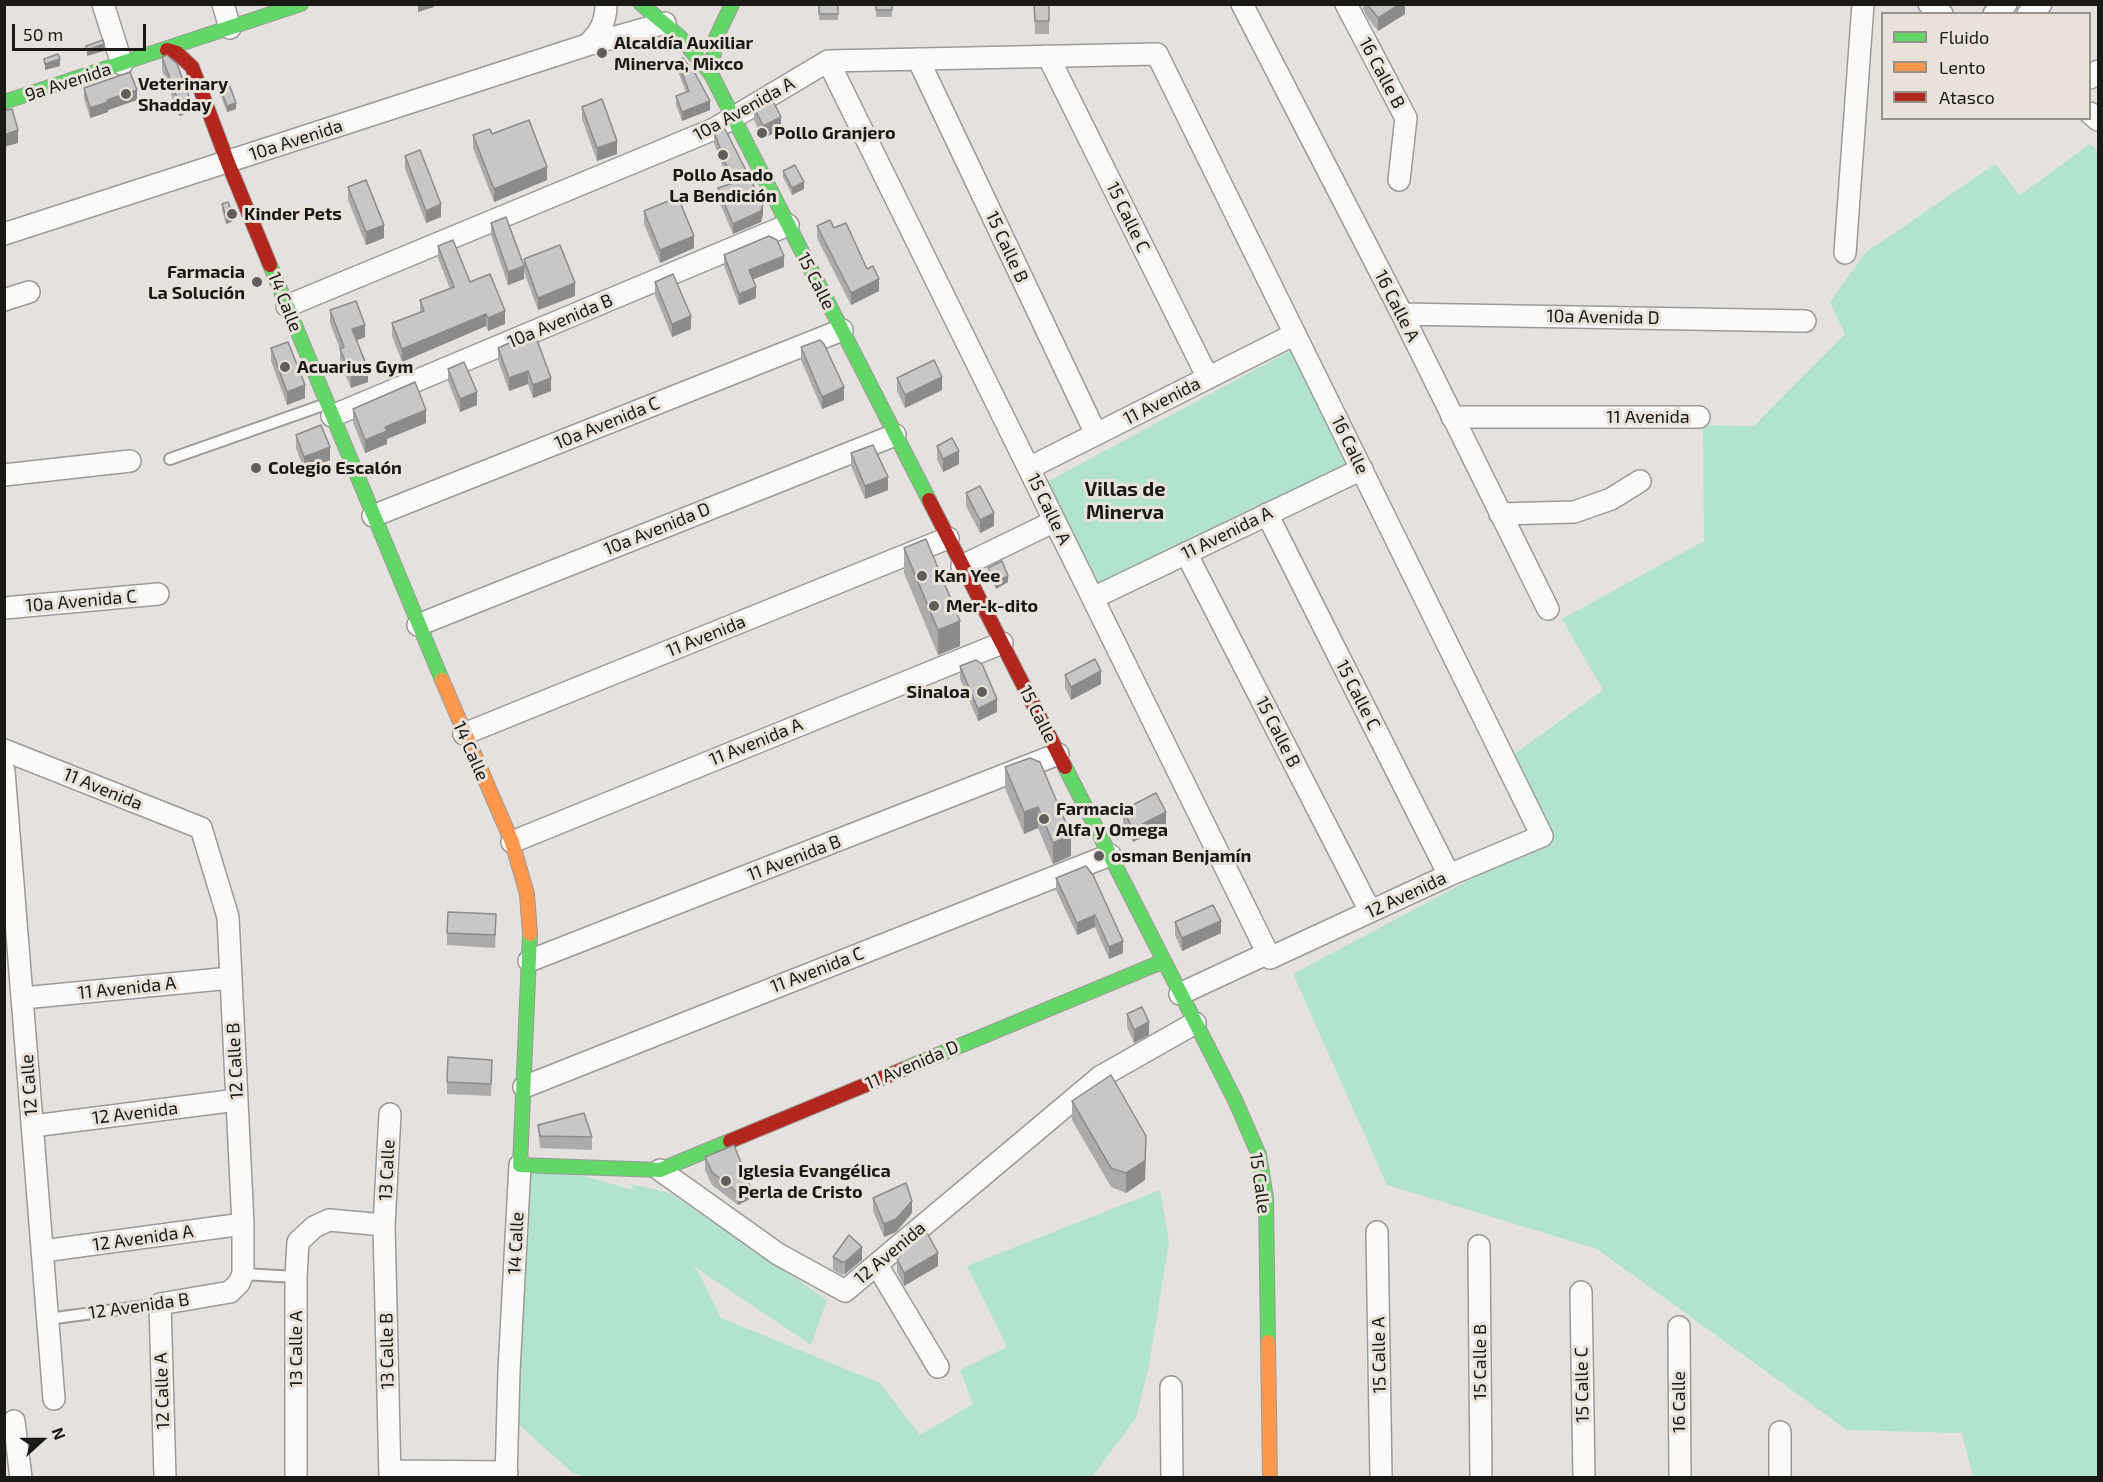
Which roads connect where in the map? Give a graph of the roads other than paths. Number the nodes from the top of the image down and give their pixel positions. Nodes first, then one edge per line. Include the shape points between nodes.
1 (103, 4) edge
2 (223, 4) edge
3 (301, 4) edge
4 (606, 4) edge
5 (641, 4) edge
6 (732, 4) edge
7 (1242, 4) edge
8 (1346, 4) edge
9 (1863, 4) edge
10 (665, 22) junction
11 (230, 28) junction
12 (201, 38) junction
13 (587, 45) junction
14 (167, 50) junction
15 (1157, 54) joint
16 (1047, 56) junction
17 (918, 59) junction
18 (828, 61) junction
19 (122, 64) junction
20 (192, 67) junction
21 (711, 74) junction
22 (4, 102) edge
23 (733, 117) junction
24 (228, 163) junction
25 (1399, 180) dead end
26 (788, 225) junction
27 (4, 234) edge
28 (1845, 253) dead end
29 (29, 292) dead end
30 (4, 300) edge
31 (287, 306) junction
32 (1401, 314) junction
33 (1805, 321) dead end
34 (842, 330) junction
35 (1295, 334) junction
36 (1208, 378) junction
37 (329, 410) junction
38 (1452, 417) junction
39 (1699, 417) dead end
40 (1096, 434) junction
41 (895, 435) junction
42 (170, 459) dead end
43 (130, 461) dead end
44 (1029, 468) junction
45 (1362, 469) junction
46 (4, 475) edge
47 (1640, 481) dead end
48 (1267, 514) junction
49 (1500, 514) junction
50 (373, 516) junction
51 (1055, 521) junction
52 (948, 538) junction
53 (1186, 553) junction
54 (962, 566) junction
55 (158, 594) dead end
56 (1093, 598) junction
57 (4, 608) edge
58 (1548, 609) dead end
59 (418, 624) junction
60 (1002, 643) junction
61 (464, 734) junction
62 (4, 750) edge
63 (1058, 754) junction
64 (4, 771) edge
65 (201, 828) joint
66 (1542, 836) joint
67 (512, 842) junction
68 (1110, 855) junction
69 (1449, 875) junction
70 (1370, 912) junction
71 (1269, 955) junction
72 (529, 961) junction
73 (1164, 961) junction
74 (231, 978) junction
75 (1180, 994) junction
76 (23, 998) junction
77 (1195, 1023) junction
78 (524, 1086) junction
79 (237, 1100) junction
80 (390, 1114) dead end
81 (33, 1126) junction
82 (520, 1165) junction
83 (660, 1170) junction
84 (243, 1224) junction
85 (384, 1225) junction
86 (1377, 1232) dead end
87 (1479, 1246) dead end
88 (43, 1251) junction
89 (877, 1265) junction
90 (243, 1274) junction
91 (296, 1276) junction
92 (1581, 1292) dead end
93 (160, 1304) junction
94 (48, 1320) junction
95 (1679, 1327) dead end
96 (939, 1367) dead end
97 (1171, 1386) dead end
98 (54, 1399) dead end
99 (14, 1421) dead end
100 (1780, 1431) dead end
101 (390, 1474) edge
102 (506, 1475) edge
103 (21, 1478) edge
104 (165, 1478) edge
105 (296, 1478) edge
106 (1172, 1478) edge
107 (1270, 1478) edge
108 (1381, 1478) edge
109 (1481, 1478) edge
110 (1584, 1478) edge
111 (1680, 1478) edge
112 (1780, 1478) edge

1 - 19 street
2 - 11 street
3 - 11 street, 9a Avenida
4 - 13 street via 605,21
5 - 10 street, 15 Calle
6 - 21 street via 719,24 712,48
7 - 32 street, 16 Calle A
8 - 25 street, 16 Calle B via 1406,118
9 - 28 street
10 - 13 street, 10a Avenida
10 - 21 street, 15 Calle
11 - 12 street, 9a Avenida
12 - 14 street, 9a Avenida
12 - 20 street
13 - 24 street, 10a Avenida
14 - 19 street, 9a Avenida
14 - 20 street via 177,53
15 - 16 street, 10a Avenida A
15 - 35 street, 16 Calle
16 - 17 street, 10a Avenida A
16 - 36 street, 15 Calle C
17 - 18 street, 10a Avenida A
17 - 40 street, 15 Calle B
18 - 23 street, 10a Avenida A
18 - 44 street, 15 Calle A
19 - 22 street, 9a Avenida
20 - 24 street, 14 Calle
21 - 23 street, 15 Calle
23 - 26 street, 15 Calle
23 - 31 street, 10a Avenida A via 714,129
24 - 27 street, 10a Avenida
24 - 31 street, 14 Calle
26 - 34 street, 15 Calle
26 - 37 street, 10a Avenida B
29 - 30 street
31 - 37 street, 14 Calle
32 - 33 street, 10a Avenida D
32 - 38 street, 16 Calle A
34 - 41 street, 15 Calle
34 - 50 street, 10a Avenida C
35 - 36 street, 11 Avenida
35 - 45 street, 16 Calle
36 - 40 street, 11 Avenida
37 - 42 lane
37 - 50 street, 14 Calle
38 - 39 street, 11 Avenida
38 - 49 street, 16 Calle A
40 - 44 street, 11 Avenida
41 - 52 street, 15 Calle
41 - 59 street, 10a Avenida D
43 - 46 street
44 - 51 street, 15 Calle A
45 - 48 street, 11 Avenida A
45 - 66 street, 16 Calle
47 - 49 street via 1611,499 1574,512
48 - 53 street, 11 Avenida A
48 - 69 street, 15 Calle C
49 - 58 street, 16 Calle A
50 - 59 street, 14 Calle
51 - 54 street
51 - 56 street, 15 Calle A
52 - 54 street, 15 Calle
52 - 61 street, 11 Avenida
53 - 56 street, 11 Avenida A
53 - 70 street, 15 Calle B
54 - 60 street, 15 Calle
55 - 57 street, 10a Avenida C
56 - 71 street, 15 Calle A
59 - 61 street, 14 Calle
60 - 63 street, 15 Calle
60 - 67 street, 11 Avenida A
61 - 67 street, 14 Calle
62 - 65 street, 11 Avenida
63 - 68 street, 15 Calle
63 - 72 street, 11 Avenida B
64 - 76 street, 12 Calle
65 - 74 street, 12 Calle B via 228,917
66 - 69 street, 12 Avenida
67 - 72 street, 14 Calle via 527,894
68 - 73 street, 15 Calle
68 - 78 street, 11 Avenida C
69 - 70 street, 12 Avenida
70 - 71 street, 12 Avenida
71 - 75 street, 12 Avenida
72 - 78 street, 14 Calle
73 - 75 street, 15 Calle
73 - 83 street, 11 Avenida D
74 - 76 street, 11 Avenida A
74 - 79 street, 12 Calle B
75 - 77 street, 15 Calle
76 - 81 street, 12 Calle
77 - 89 street, 12 Avenida via 1100,1077
77 - 107 street, 15 Calle via 1259,1155 1266,1198
78 - 82 street, 14 Calle
79 - 81 street, 12 Avenida
79 - 84 street, 12 Calle B
80 - 85 street, 13 Calle
81 - 88 street, 12 Calle
82 - 83 street
82 - 102 street, 14 Calle
83 - 89 street, 12 Avenida via 778,1254 845,1291
84 - 88 street, 12 Avenida A
84 - 90 street, 12 Calle B
85 - 91 street, 13 Calle A via 329,1220 314,1227 298,1242
85 - 101 street, 13 Calle B
86 - 108 street, 15 Calle A
87 - 109 street, 15 Calle B
88 - 94 street, 12 Calle
89 - 96 street
90 - 91 lane
90 - 93 street, 12 Avenida B via 230,1292
91 - 105 street, 13 Calle A
92 - 110 street, 15 Calle C
93 - 94 lane, 12 Avenida B
93 - 104 street, 12 Calle A
94 - 98 street, 12 Calle
95 - 111 street, 16 Calle
97 - 106 street
99 - 103 street
100 - 112 street
101 - 102 street

